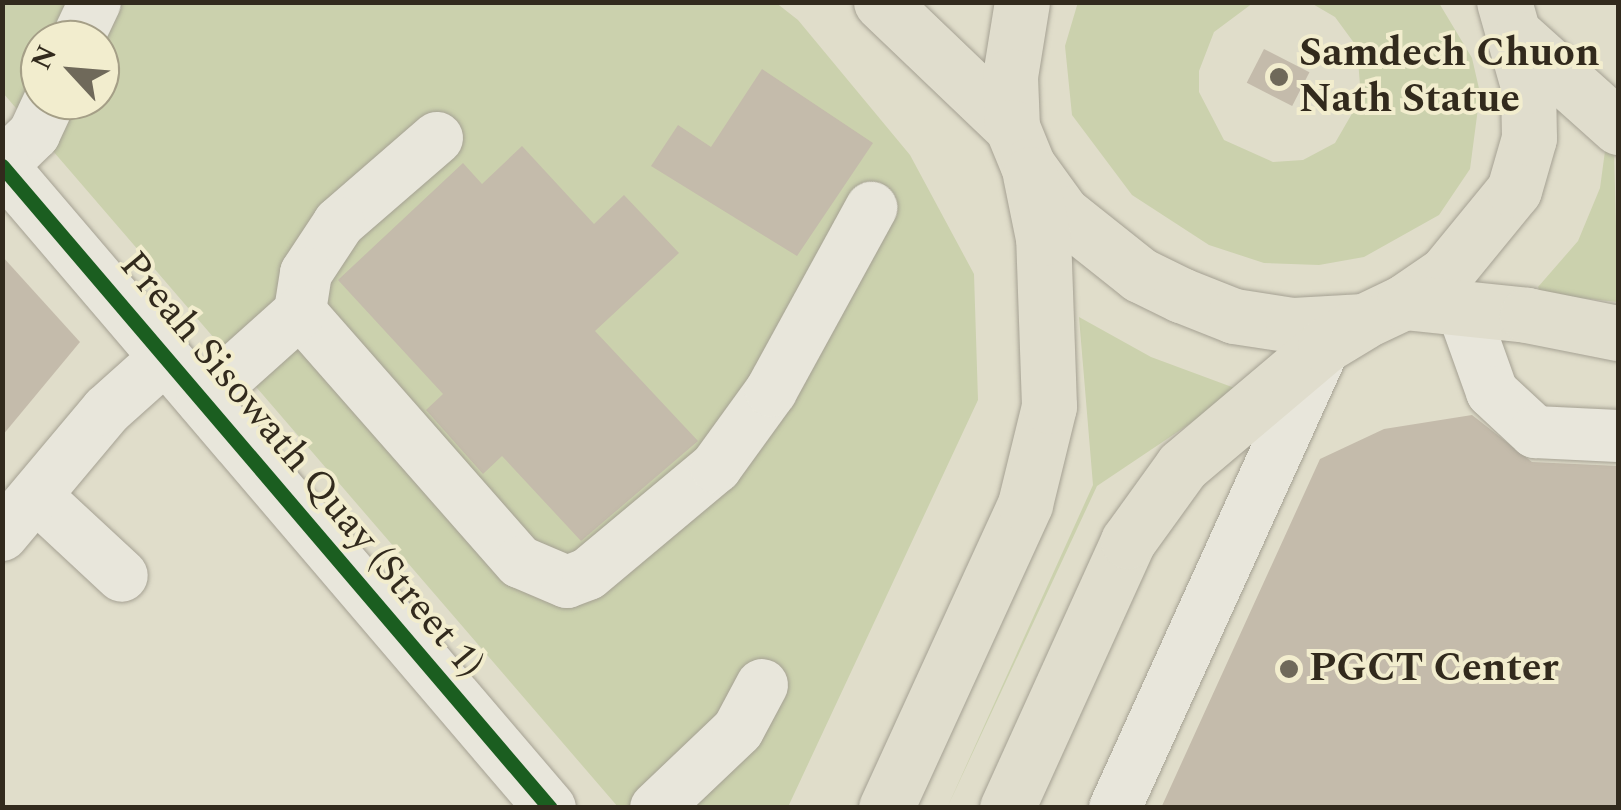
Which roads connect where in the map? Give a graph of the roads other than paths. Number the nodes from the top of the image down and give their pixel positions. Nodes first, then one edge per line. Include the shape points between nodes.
1 (882, 2) edge
2 (1022, 2) edge
3 (1513, 14) edge
4 (41, 120) edge
5 (1618, 128) edge
6 (436, 138) dead end
7 (1020, 147) junction
8 (2, 165) edge
9 (871, 208) dead end
10 (1462, 308) junction
11 (300, 312) junction
12 (1364, 323) junction
13 (1618, 333) edge
14 (166, 357) junction
15 (202, 400) junction
16 (1618, 436) edge
17 (36, 496) junction
18 (2, 535) edge
19 (122, 576) dead end
20 (762, 685) dead end
21 (550, 808) edge
22 (656, 808) edge
23 (886, 808) edge
24 (1007, 808) edge
25 (1115, 808) edge

1 - 7 main road
2 - 7 main road via 1010,76
3 - 5 main road
3 - 12 main road via 1530,138 1514,190 1446,273
4 - 8 street
6 - 11 street via 339,223 306,272
7 - 12 main road via 1094,242 1181,295 1234,316 1293,325
7 - 23 main road via 1043,238 1049,406 1025,504
8 - 14 street, Preah Sisowath Quay (Street 1)
9 - 11 street via 770,392 716,468 588,574 567,582 520,562
10 - 12 main road
10 - 13 main road
10 - 16 street via 1492,392 1535,432
11 - 15 street
12 - 24 main road via 1182,466 1128,541
12 - 25 street
14 - 15 street, Preah Sisowath Quay (Street 1)
14 - 17 street via 107,410
15 - 21 street, Preah Sisowath Quay (Street 1)
17 - 18 street
17 - 19 street
20 - 22 street via 738,730

